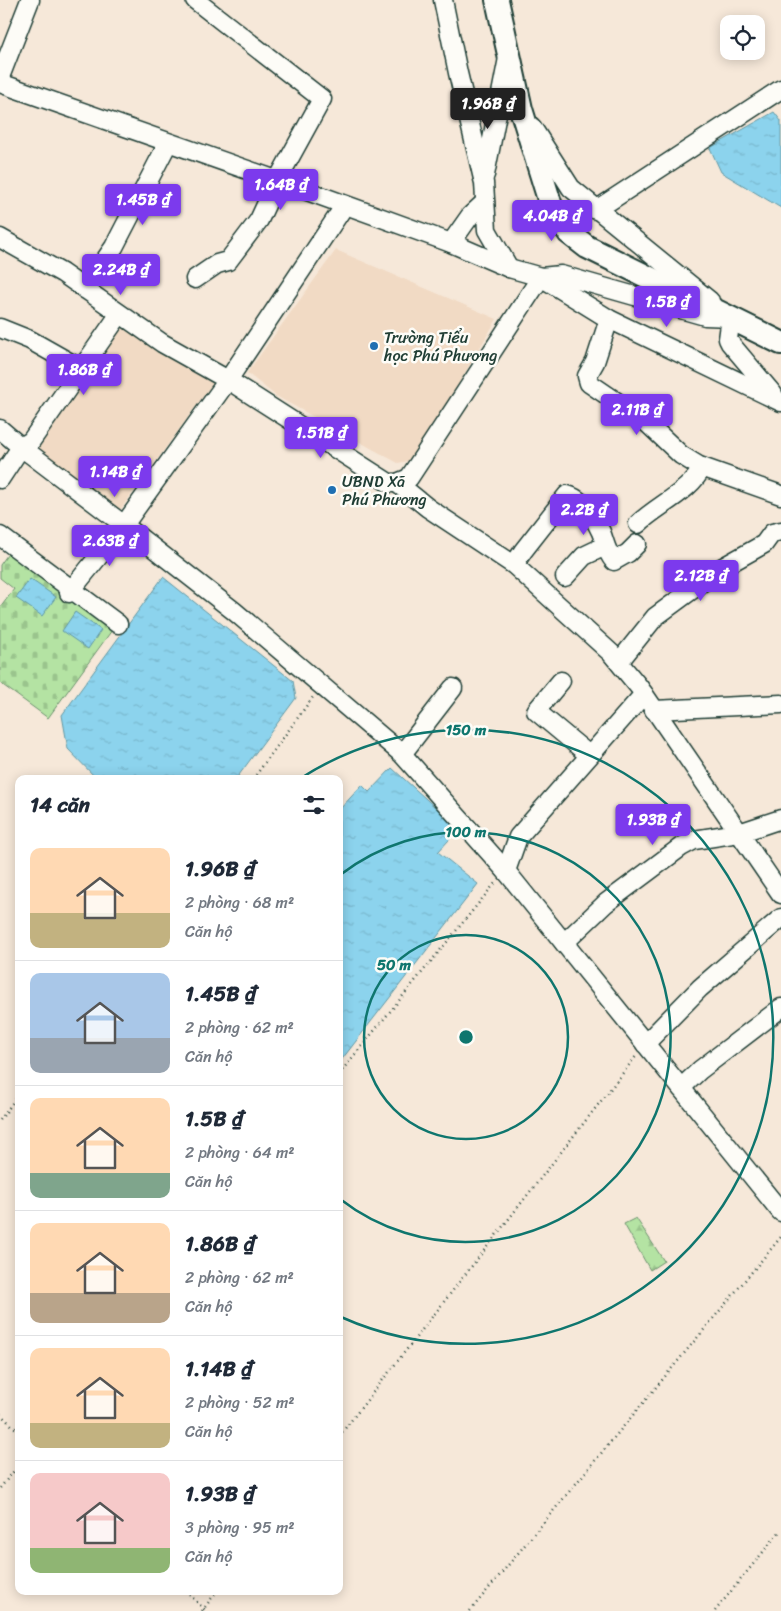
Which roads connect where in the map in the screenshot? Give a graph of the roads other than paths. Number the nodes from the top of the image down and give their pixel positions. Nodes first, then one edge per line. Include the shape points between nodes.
1 (30, 0) edge
2 (194, 0) edge
3 (443, 0) edge
4 (497, 0) edge
5 (509, 53) junction
6 (0, 77) edge
7 (0, 83) edge
8 (781, 89) edge
9 (521, 109) junction
10 (168, 143) junction
11 (277, 181) junction
12 (484, 183) junction
13 (485, 202) junction
14 (345, 205) junction
15 (596, 210) junction
16 (0, 238) edge
17 (451, 243) junction
18 (508, 268) junction
19 (541, 277) junction
20 (195, 279) dead end
21 (85, 289) junction
22 (119, 315) junction
23 (731, 317) junction
24 (609, 319) junction
25 (0, 328) edge
26 (781, 343) edge
27 (83, 370) junction
28 (228, 380) junction
29 (779, 401) edge
30 (0, 429) edge
31 (21, 447) junction
32 (702, 467) junction
33 (0, 479) edge
34 (398, 483) junction
35 (781, 495) edge
36 (638, 524) dead end
37 (124, 525) junction
38 (781, 531) edge
39 (0, 536) edge
40 (637, 544) dead end
41 (605, 546) junction
42 (514, 565) junction
43 (564, 577) dead end
44 (70, 591) junction
45 (118, 624) dead end
46 (619, 662) junction
47 (561, 681) dead end
48 (453, 688) dead end
49 (644, 694) junction
50 (781, 704) edge
51 (654, 710) junction
52 (402, 754) junction
53 (589, 755) junction
54 (781, 819) edge
55 (739, 832) junction
56 (506, 870) junction
57 (781, 894) edge
58 (781, 918) edge
59 (564, 943) junction
60 (781, 1008) edge
61 (645, 1044) junction
62 (681, 1088) junction
63 (781, 1212) edge

1 - 6 street
2 - 11 street via 322,98
3 - 12 street
4 - 5 main road
5 - 9 main road
5 - 12 street
7 - 10 street
8 - 15 street
9 - 15 street via 571,188
9 - 23 main road via 551,206 569,233 587,247
10 - 11 street
10 - 21 street via 114,247
11 - 14 street
11 - 20 street via 259,220 228,261 220,262
12 - 13 street
13 - 17 street via 470,216
13 - 18 street via 487,230
14 - 17 street
14 - 28 street
15 - 23 street
16 - 21 street
17 - 18 street
18 - 19 street
19 - 23 street via 561,275 705,316
19 - 24 street
19 - 34 street via 409,478
21 - 22 street
22 - 27 street
22 - 28 street
23 - 26 main road
23 - 29 street via 730,343
24 - 29 street
24 - 32 street via 587,376 589,383 645,421 681,455
25 - 27 street via 30,340
27 - 31 street via 31,442
28 - 34 street via 389,483
28 - 37 street
30 - 31 street
31 - 33 street
31 - 37 street
32 - 35 street
32 - 36 street via 695,481 655,508
34 - 42 street via 428,508
37 - 44 street
37 - 52 street via 234,611
38 - 46 street via 772,533 764,544 722,567 654,617
39 - 44 street
40 - 41 street via 615,561
41 - 42 street via 601,532 582,501 567,495
41 - 43 street via 584,556
42 - 46 street
44 - 45 street
46 - 49 street
47 - 53 street via 536,711
48 - 52 street
49 - 51 street
49 - 53 street
50 - 51 street
51 - 55 street
52 - 56 street
53 - 56 street via 518,837
54 - 55 street
55 - 57 street
55 - 59 street via 694,840 681,847 606,903
56 - 59 street
58 - 61 street via 700,988
59 - 61 street
60 - 62 street
61 - 62 street
62 - 63 street

